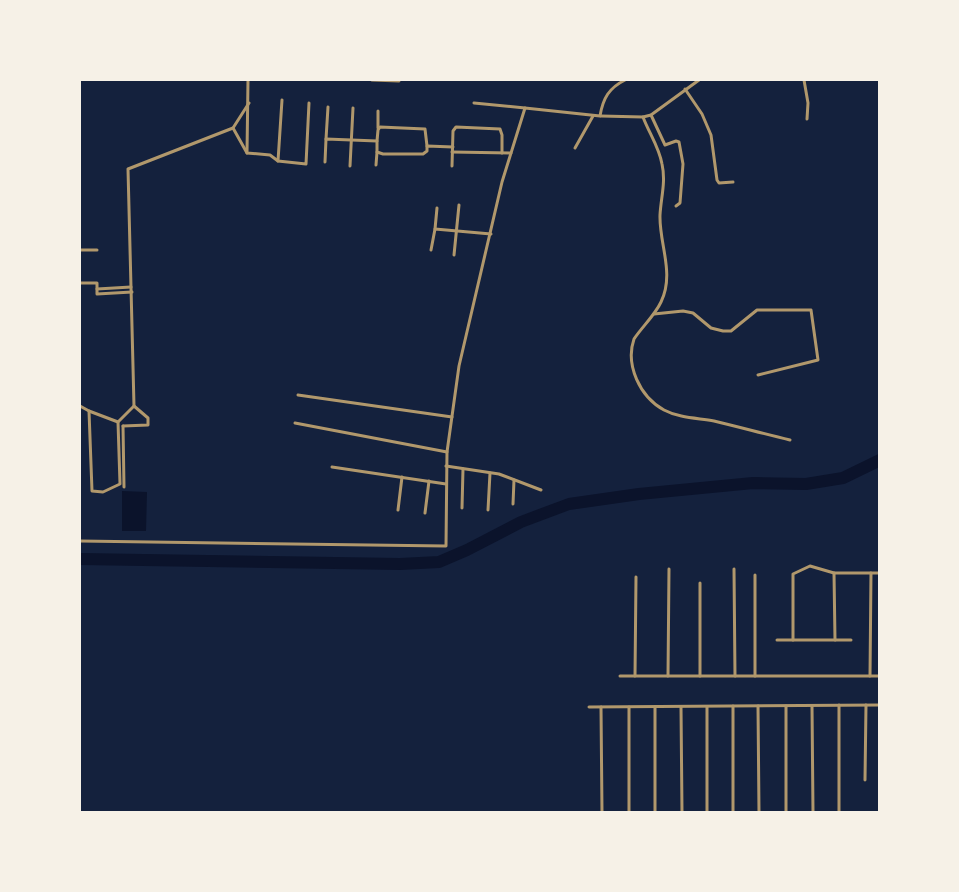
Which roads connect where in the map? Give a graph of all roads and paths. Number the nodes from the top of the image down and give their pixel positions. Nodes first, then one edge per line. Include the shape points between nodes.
1 (248, 80) edge
2 (372, 80) edge
3 (399, 80) edge
4 (625, 80) edge
5 (688, 80) edge
6 (699, 80) edge
7 (804, 80) edge
8 (691, 84) junction
9 (685, 89) junction
10 (282, 100) dead end
11 (249, 103) junction
12 (309, 103) dead end
13 (474, 103) dead end
14 (328, 107) dead end
15 (353, 108) dead end
16 (525, 108) junction
17 (378, 111) dead end
18 (651, 115) junction
19 (593, 116) junction
20 (600, 116) junction
21 (643, 117) junction
22 (807, 119) dead end
23 (233, 128) junction
24 (378, 128) junction
25 (326, 140) junction
26 (351, 140) junction
27 (377, 141) junction
28 (428, 146) junction
29 (575, 148) dead end
30 (452, 150) junction
31 (377, 152) junction
32 (247, 153) junction
33 (502, 153) junction
34 (511, 153) junction
35 (278, 162) junction
36 (325, 162) dead end
37 (376, 165) dead end
38 (350, 166) dead end
39 (452, 166) dead end
40 (733, 183) dead end
41 (459, 206) dead end
42 (676, 206) dead end
43 (437, 208) dead end
44 (435, 229) junction
45 (458, 231) junction
46 (491, 234) junction
47 (80, 250) edge
48 (97, 250) dead end
49 (431, 250) dead end
50 (454, 255) dead end
51 (80, 283) edge
52 (131, 287) junction
53 (97, 289) junction
54 (132, 292) junction
55 (653, 314) junction
56 (758, 375) dead end
57 (298, 395) dead end
58 (80, 406) edge
59 (134, 406) junction
60 (89, 411) junction
61 (452, 417) junction
62 (295, 423) dead end
63 (119, 424) junction
64 (790, 440) dead end
65 (447, 452) junction
66 (446, 466) junction
67 (332, 467) dead end
68 (463, 469) junction
69 (490, 473) junction
70 (402, 477) junction
71 (514, 480) junction
72 (429, 481) junction
73 (446, 484) junction
74 (124, 487) dead end
75 (541, 490) dead end
76 (513, 504) dead end
77 (462, 508) dead end
78 (398, 510) dead end
79 (488, 510) dead end
80 (425, 513) dead end
81 (80, 541) edge
82 (669, 569) dead end
83 (734, 569) dead end
84 (834, 573) junction
85 (871, 573) junction
86 (879, 573) edge
87 (755, 575) dead end
88 (636, 578) dead end
89 (700, 583) dead end
90 (777, 640) dead end
91 (793, 640) junction
92 (835, 640) junction
93 (851, 640) dead end
94 (620, 676) dead end
95 (635, 676) junction
96 (668, 676) junction
97 (700, 676) junction
98 (735, 676) junction
99 (755, 676) junction
100 (870, 676) junction
101 (879, 676) edge
102 (840, 705) junction
103 (866, 705) junction
104 (879, 705) edge
105 (601, 706) junction
106 (681, 706) junction
107 (707, 706) junction
108 (733, 706) junction
109 (759, 706) junction
110 (786, 706) junction
111 (812, 706) junction
112 (589, 707) dead end
113 (629, 707) junction
114 (655, 707) junction
115 (866, 780) dead end
116 (602, 813) edge
117 (629, 813) edge
118 (655, 813) edge
119 (682, 813) edge
120 (707, 813) edge
121 (733, 813) edge
122 (759, 813) edge
123 (786, 813) edge
124 (813, 813) edge
125 (839, 813) edge

1 - 11 street
2 - 3 street
4 - 20 street via 606,95
5 - 8 street
6 - 8 street
7 - 22 street
8 - 9 street
9 - 18 street
9 - 40 street via 711,135 717,180
10 - 35 street
11 - 23 street
11 - 32 street
12 - 35 street via 306,164
13 - 16 street
14 - 25 street
15 - 26 street
16 - 19 street
16 - 34 street
17 - 24 street
18 - 21 street
18 - 42 street via 665,145 679,142 683,164 680,203
19 - 20 street
19 - 29 street
20 - 21 street
21 - 55 street via 657,147 665,183 660,214 668,279 662,301
23 - 32 street
23 - 52 street via 128,169
24 - 27 street
24 - 28 street via 425,129
25 - 26 street
25 - 36 street
26 - 27 street
26 - 38 street
27 - 31 street
28 - 30 street
28 - 31 street via 423,154
30 - 33 street
30 - 33 street via 456,127 500,129
30 - 39 street
31 - 37 street
32 - 35 street via 270,155
33 - 34 street
34 - 46 street
41 - 45 street
43 - 44 street
44 - 45 street
44 - 49 street
45 - 46 street
45 - 50 street
46 - 61 street via 459,366
47 - 48 street
51 - 53 street via 97,283
52 - 53 street
52 - 54 street
53 - 54 street via 98,294
54 - 59 street
55 - 56 street via 683,311 711,328 731,331 757,310 811,310 818,360
55 - 64 street via 631,346 636,379 648,398 664,410 688,418
57 - 61 street
58 - 60 street
59 - 63 street
59 - 63 street via 148,418 148,425
60 - 63 street
60 - 63 street via 92,491 103,492 120,484
61 - 65 street
62 - 65 street
63 - 74 street
65 - 66 street
66 - 68 street
66 - 73 street
67 - 70 street
68 - 69 street
68 - 77 street
69 - 71 street
69 - 79 street
70 - 72 street
70 - 78 street
71 - 75 street
71 - 76 street
72 - 73 street
72 - 80 street
73 - 81 street via 444,547
82 - 96 street
83 - 98 street
84 - 85 street
84 - 91 street via 810,566 794,574
84 - 92 street
85 - 86 street
85 - 100 street
87 - 99 street
88 - 95 street
89 - 97 street
90 - 91 street
91 - 92 street
92 - 93 street
94 - 95 street
95 - 96 street
96 - 97 street
97 - 98 street
98 - 99 street
99 - 100 street
100 - 101 street
102 - 103 street
102 - 111 street
102 - 125 street
103 - 104 street
103 - 115 street
105 - 112 street
105 - 113 street
105 - 116 street
106 - 107 street
106 - 114 street
106 - 119 street
107 - 108 street
107 - 120 street
108 - 109 street
108 - 121 street
109 - 110 street
109 - 122 street
110 - 111 street
110 - 123 street
111 - 124 street
113 - 114 street
113 - 117 street
114 - 118 street

